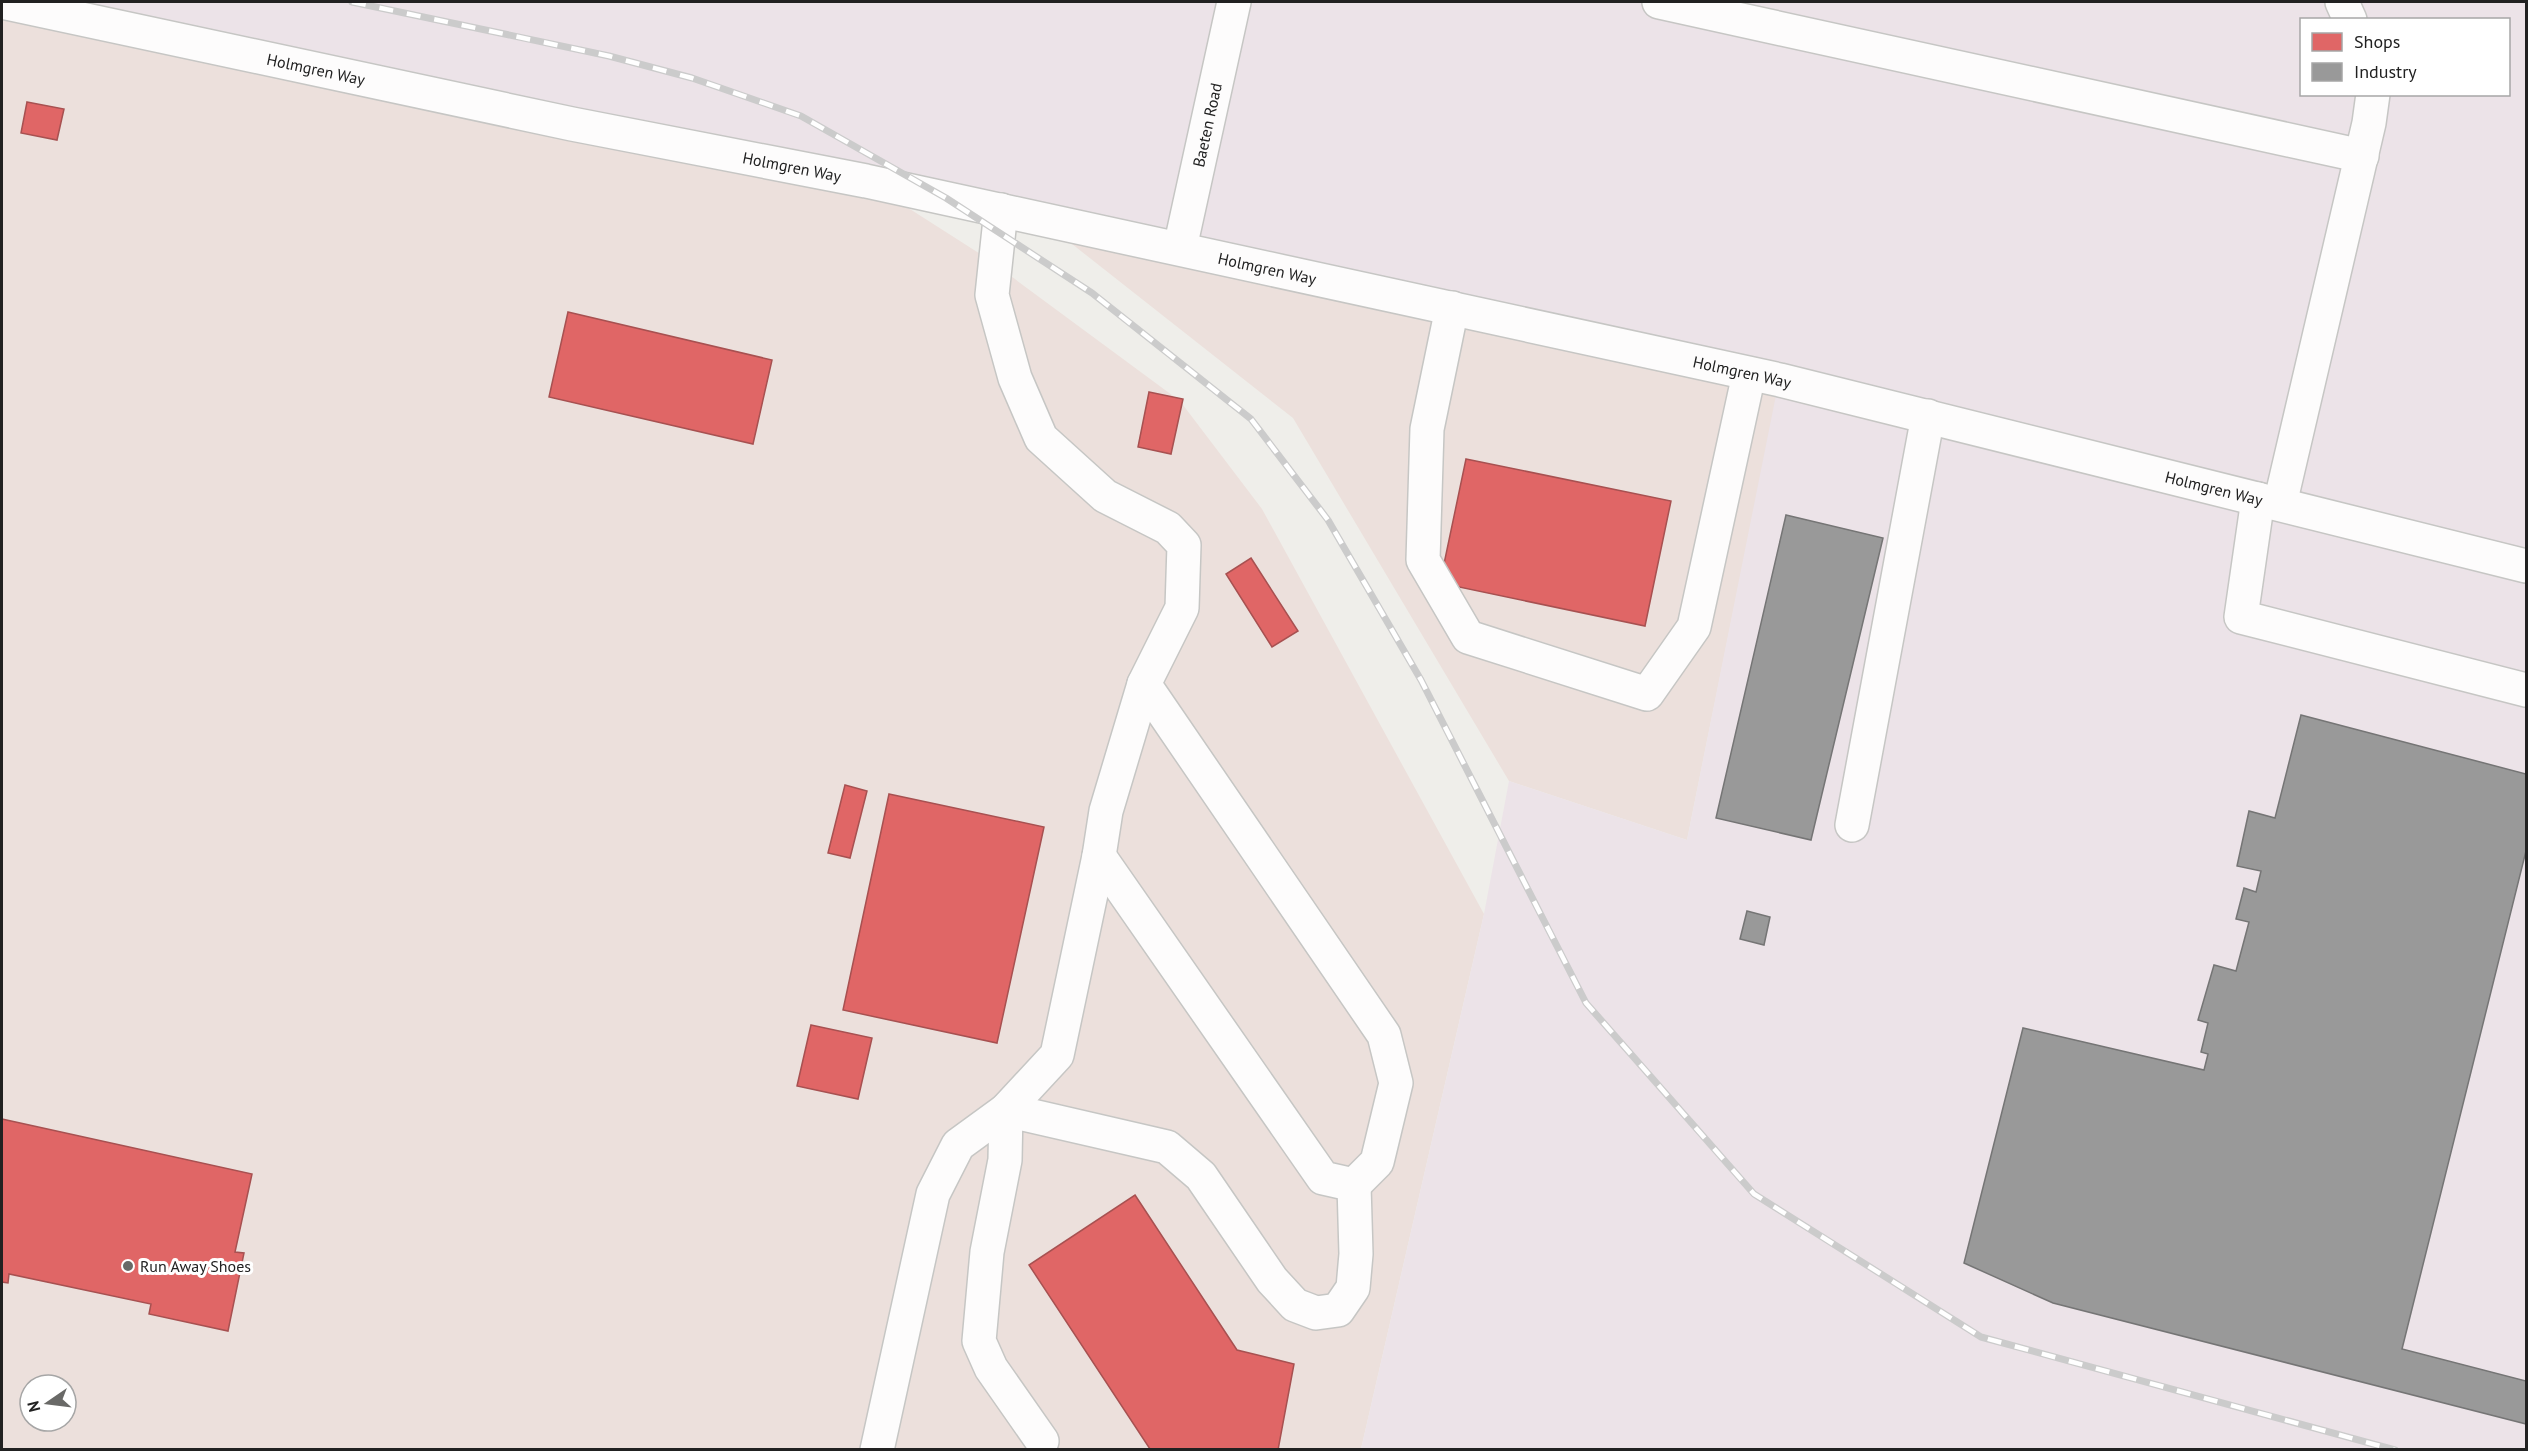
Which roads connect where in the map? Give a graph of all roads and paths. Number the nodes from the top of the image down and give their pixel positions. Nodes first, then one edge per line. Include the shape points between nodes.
1 (2, 2) edge
2 (1234, 2) edge
3 (1659, 2) edge
4 (2342, 2) edge
5 (2349, 18) edge
6 (2373, 96) edge
7 (2362, 156) junction
8 (1001, 210) junction
9 (1180, 248) junction
10 (1452, 308) junction
11 (1749, 374) junction
12 (1928, 416) junction
13 (2269, 502) junction
14 (2526, 566) edge
15 (1144, 684) junction
16 (2526, 690) edge
17 (1852, 825) dead end
18 (1099, 856) junction
19 (1006, 1110) junction
20 (1354, 1185) junction
21 (1042, 1441) dead end
22 (877, 1449) edge

1 - 8 street, Holmgren Way via 572,124
2 - 9 street, Baeten Road
3 - 7 street
4 - 5 street
6 - 7 street
7 - 13 street
8 - 9 street, Holmgren Way
8 - 15 street via 992,295 1016,378 1041,438 1105,496 1168,528 1184,545 1182,609
9 - 10 street, Holmgren Way
10 - 11 street, Holmgren Way
10 - 11 street via 1427,429 1423,560 1468,637 1647,694 1694,627
11 - 12 street, Holmgren Way
12 - 13 street, Holmgren Way
12 - 17 street
13 - 14 street, Holmgren Way
13 - 16 street via 2241,617
15 - 18 street via 1106,811
15 - 20 street via 1384,1035 1396,1083 1377,1162
18 - 19 street via 1057,1055
18 - 20 street via 1323,1178
19 - 20 street via 1167,1147 1201,1176 1295,1305 1316,1313 1338,1310 1353,1288
19 - 21 street via 1005,1160 987,1252 979,1341 991,1368
19 - 22 street via 958,1145 933,1194

